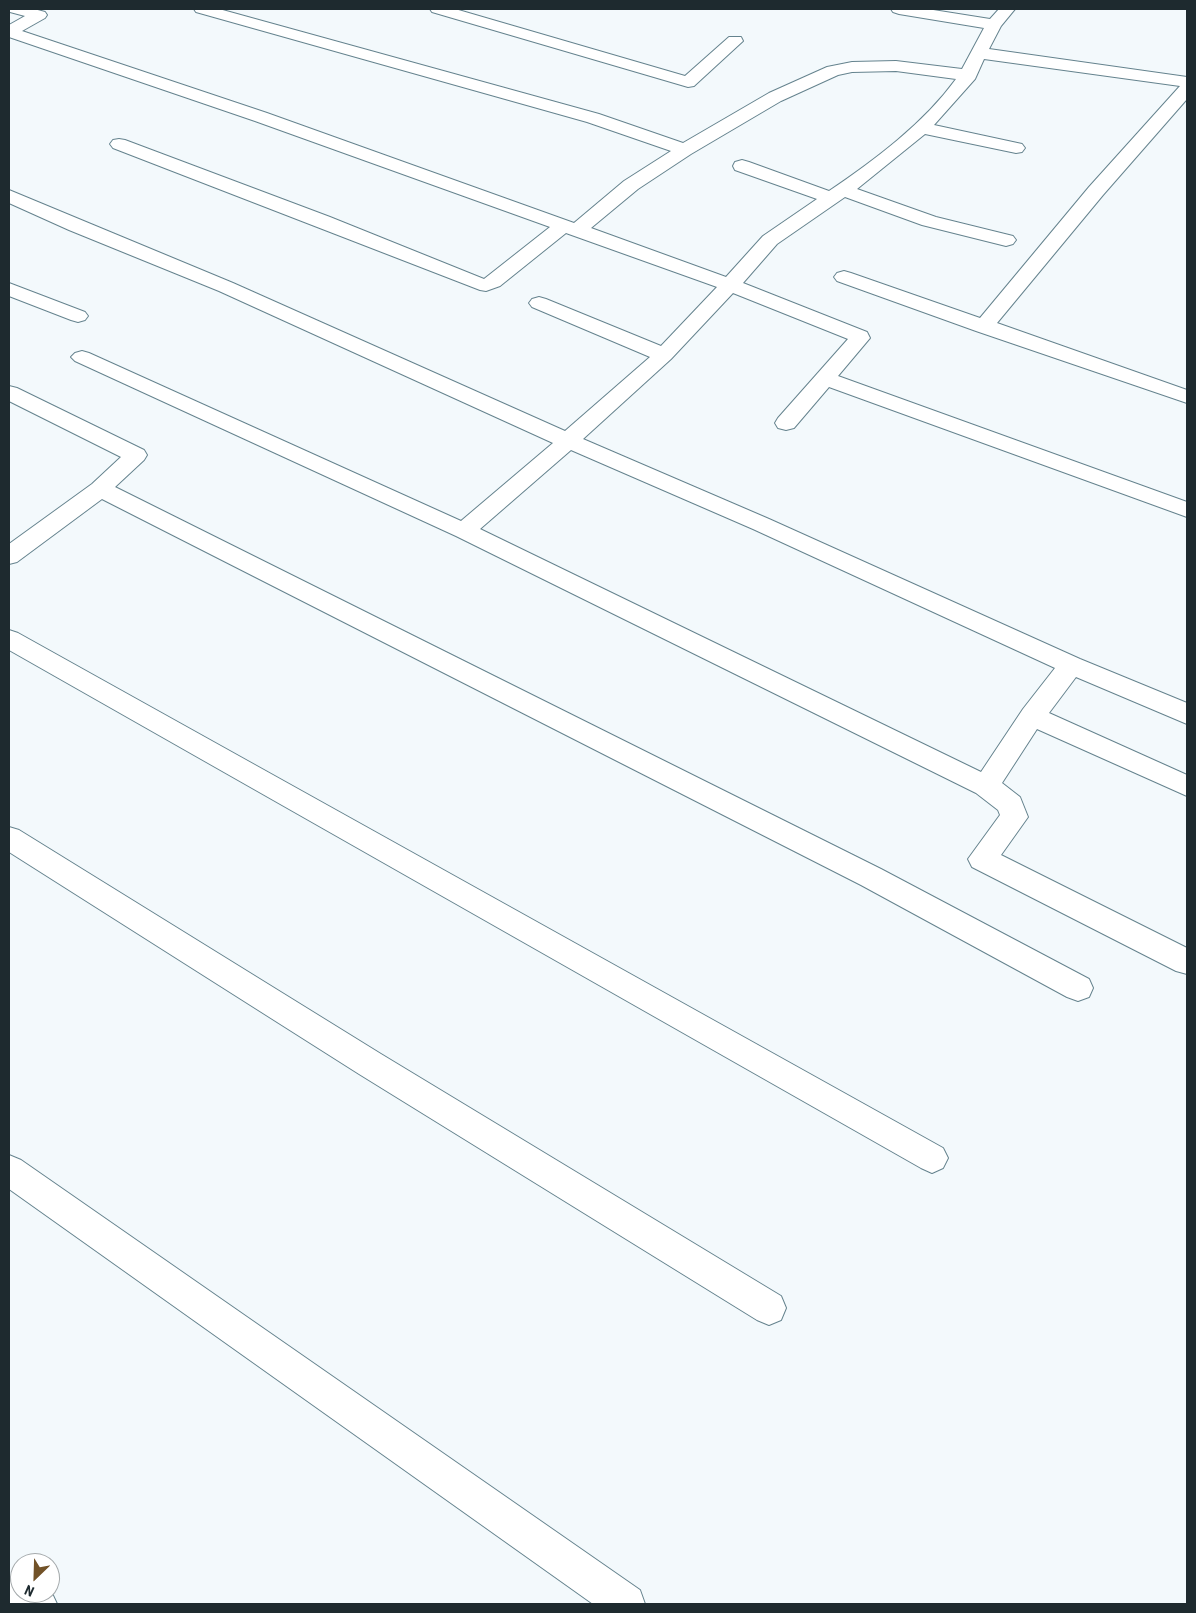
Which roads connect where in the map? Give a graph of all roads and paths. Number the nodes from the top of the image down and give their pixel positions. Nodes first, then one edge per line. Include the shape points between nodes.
1 (16, 9) edge
2 (202, 9) edge
3 (438, 9) edge
4 (899, 9) edge
5 (1007, 9) edge
6 (44, 12) edge
7 (994, 25) junction
8 (9, 32) edge
9 (735, 40) dead end
10 (979, 53) junction
11 (969, 75) junction
12 (1187, 82) edge
13 (1187, 89) edge
14 (922, 128) junction
15 (119, 144) dead end
16 (1016, 148) dead end
17 (685, 150) junction
18 (742, 166) dead end
19 (837, 194) junction
20 (9, 196) edge
21 (571, 227) junction
22 (1006, 240) dead end
23 (844, 277) dead end
24 (730, 285) junction
25 (9, 289) edge
26 (539, 303) dead end
27 (78, 316) dead end
28 (983, 327) junction
29 (664, 355) junction
30 (82, 357) dead end
31 (824, 378) junction
32 (9, 394) edge
33 (1187, 397) edge
34 (786, 423) dead end
35 (568, 442) junction
36 (100, 489) junction
37 (1187, 510) edge
38 (464, 531) junction
39 (15, 543) edge
40 (9, 639) edge
41 (1072, 665) junction
42 (1187, 714) edge
43 (1032, 716) junction
44 (986, 786) junction
45 (1187, 786) edge
46 (9, 838) edge
47 (1187, 962) edge
48 (1078, 988) dead end
49 (932, 1158) dead end
50 (9, 1170) edge
51 (768, 1308) dead end
52 (626, 1604) edge

1 - 6 street
2 - 17 street via 594,118
3 - 9 street via 688,82
4 - 7 street
5 - 7 street
6 - 8 street
7 - 10 street
8 - 21 street
10 - 11 street
10 - 12 street
11 - 14 street
11 - 17 street via 896,66 833,71 775,96
13 - 28 street via 1096,191
14 - 16 street
14 - 19 street
15 - 21 street via 480,284 493,282
17 - 21 street
18 - 19 street
19 - 22 street
19 - 24 street via 770,240
20 - 35 street via 226,287
21 - 24 street
23 - 28 street
24 - 29 street
24 - 31 street via 860,336
25 - 27 street
26 - 29 street
28 - 33 street
29 - 35 street
30 - 38 street
31 - 34 street
31 - 37 street
32 - 36 street via 136,455
35 - 38 street
35 - 41 street via 761,524
36 - 39 street
36 - 48 street via 871,877
38 - 44 street
40 - 49 street
41 - 42 street
41 - 43 street
43 - 44 street
43 - 45 street
44 - 47 street via 1010,804 1014,817 982,859
46 - 51 street
50 - 52 street

